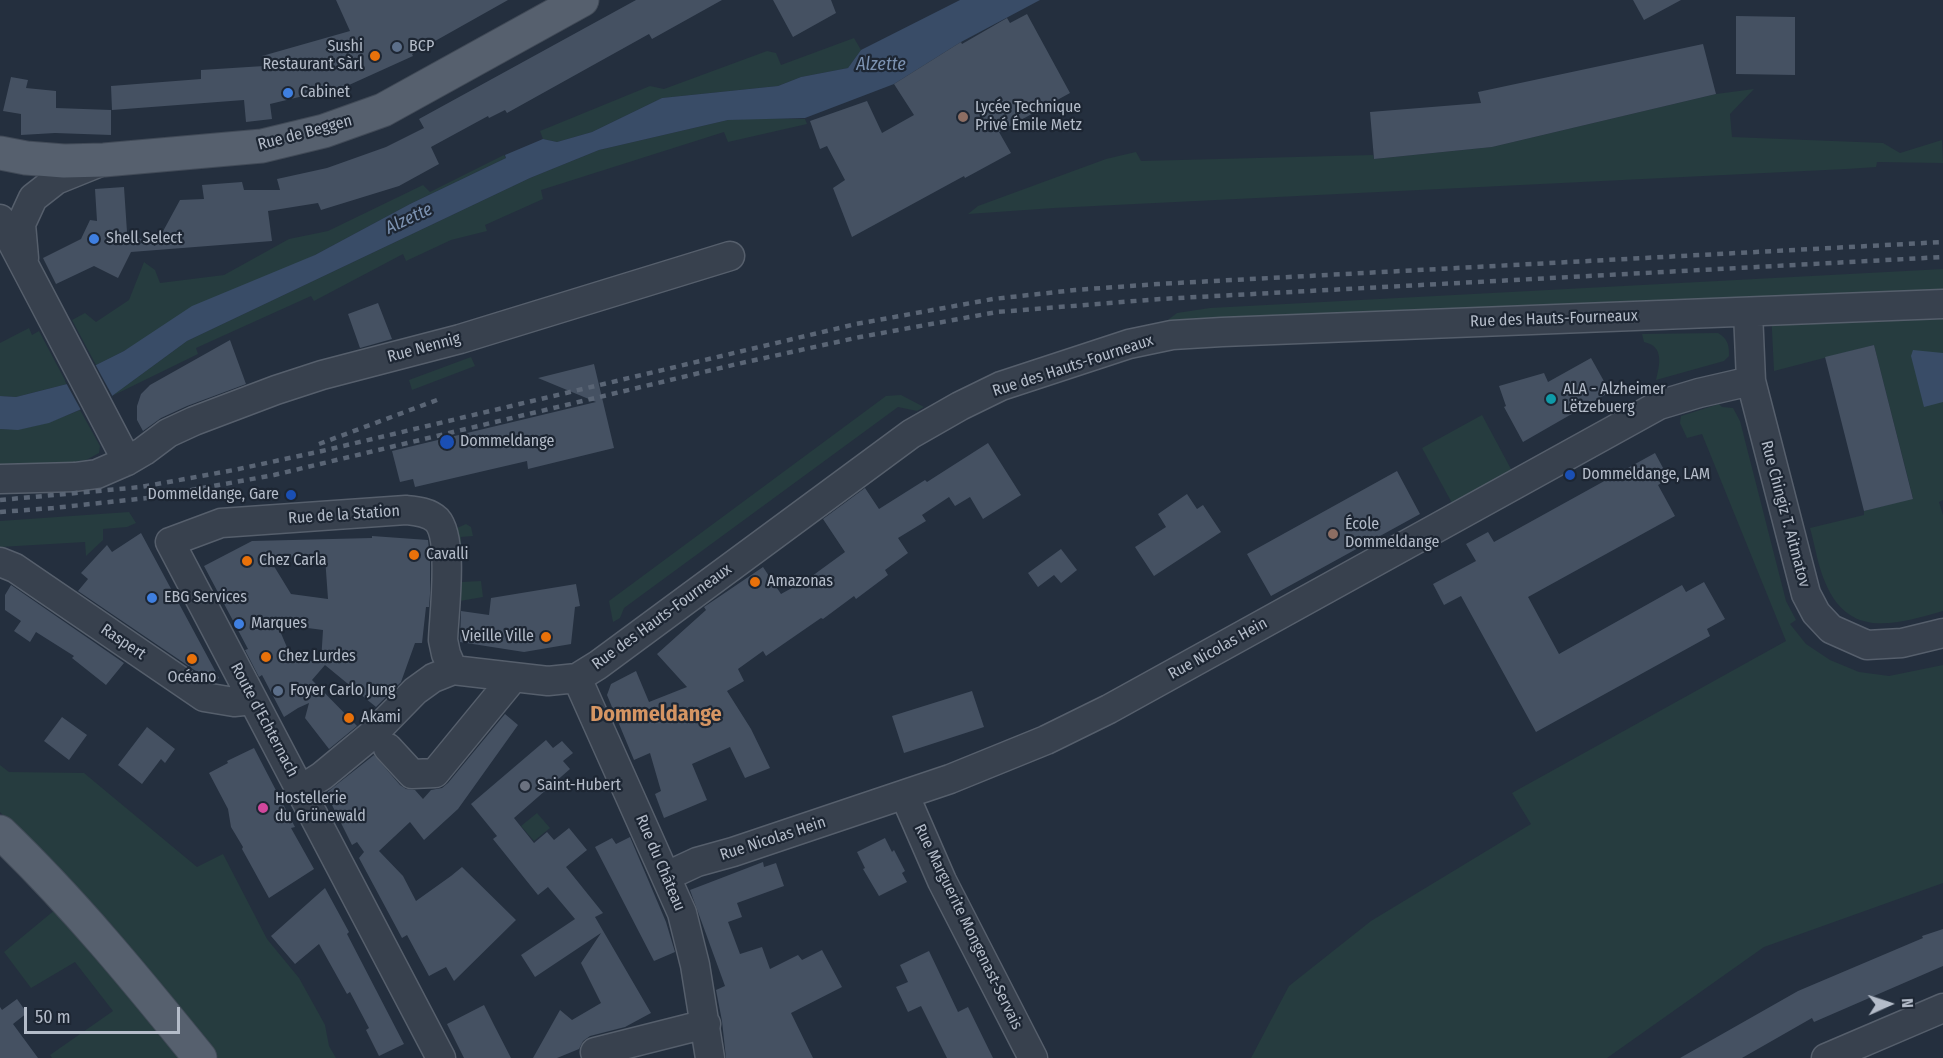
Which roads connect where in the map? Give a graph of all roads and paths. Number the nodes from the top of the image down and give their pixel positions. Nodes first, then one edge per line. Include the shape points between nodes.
1 (582, 0) edge
2 (0, 153) edge
3 (104, 160) junction
4 (0, 219) edge
5 (0, 234) edge
6 (730, 256) dead end
7 (21, 261) junction
8 (1943, 304) edge
9 (1748, 312) junction
10 (1751, 381) junction
11 (123, 452) junction
12 (0, 479) edge
13 (170, 542) joint
14 (0, 562) edge
15 (1943, 633) edge
16 (453, 670) junction
17 (513, 678) junction
18 (577, 678) junction
19 (253, 700) junction
20 (388, 748) dead end
21 (300, 789) junction
22 (905, 796) junction
23 (0, 832) edge
24 (667, 876) junction
25 (1943, 1008) edge
26 (706, 1024) junction
27 (595, 1052) dead end
28 (200, 1058) edge
29 (441, 1058) edge
30 (710, 1058) edge
31 (1033, 1058) edge
32 (1826, 1058) edge

1 - 3 main road, Rue de Beggen via 383,110 324,131 262,146
2 - 3 main road, Rue de Beggen via 64,161
3 - 7 street via 56,180 33,198 21,224
4 - 7 street
5 - 7 street
6 - 11 street, Rue Nennig via 460,339 322,375
7 - 11 street
8 - 9 street, Rue des Hauts-Fourneaux
9 - 10 street, Rue Chingiz T. Aitmatov
9 - 18 street, Rue des Hauts-Fourneaux via 1222,332 1172,335 1129,344 1001,386 911,434
10 - 15 street, Rue Chingiz T. Aitmatov via 1803,584 1816,613 1831,629 1867,645 1902,643
10 - 22 street, Rue Nicolas Hein via 1659,405 1109,709 1046,740
11 - 12 street via 97,474
13 - 16 street, Rue de la Station via 221,523 421,512 436,519 444,533 447,549 443,640
13 - 19 street, Route d'Echternach
14 - 19 street, Raspert via 15,568 204,697 234,702
16 - 17 street, Rue des Hauts-Fourneaux
16 - 21 street via 415,691 374,733
17 - 18 street, Rue des Hauts-Fourneaux
17 - 20 street via 435,773 412,774
18 - 24 street, Rue du Château
19 - 21 street, Route d'Echternach
21 - 29 street, Route d'Echternach
22 - 24 street, Rue Nicolas Hein via 697,862
22 - 31 street, Rue Marguerite Mongenast-Servais via 942,881
23 - 28 main road via 91,926
24 - 26 street, Rue du Château via 682,914
25 - 32 street
26 - 27 street
26 - 30 street, Rue du Château

